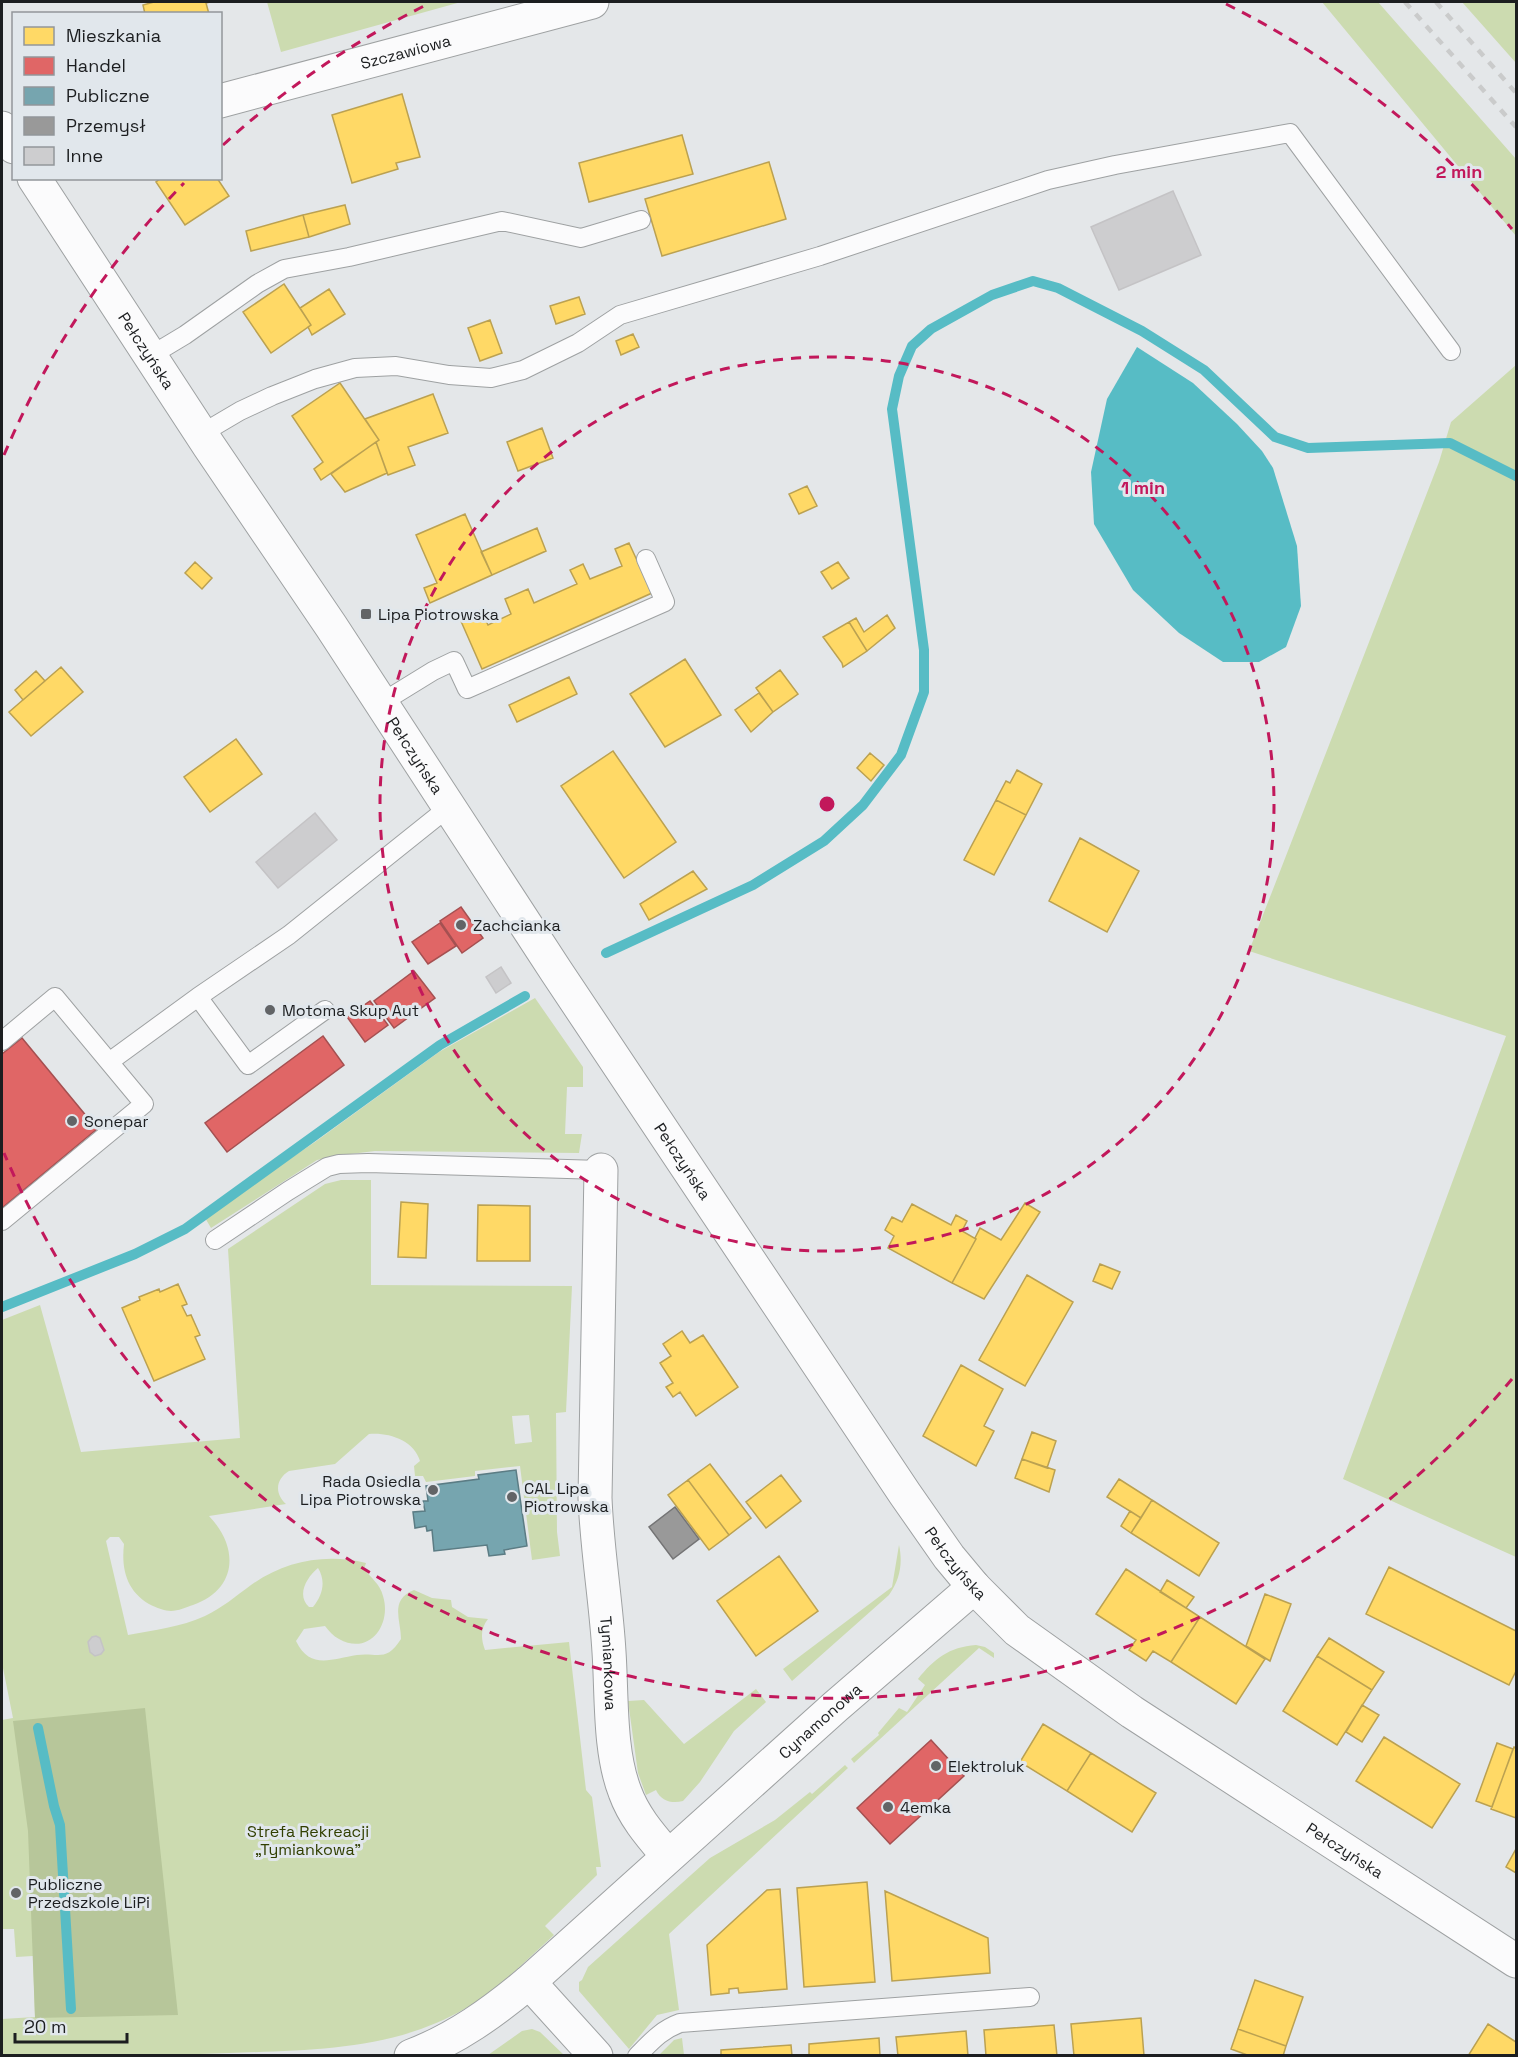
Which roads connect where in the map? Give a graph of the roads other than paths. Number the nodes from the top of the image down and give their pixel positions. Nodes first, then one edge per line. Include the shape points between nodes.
1 (592, 2) edge
2 (222, 100) edge
3 (2, 128) edge
4 (12, 144) edge
5 (35, 180) edge
6 (641, 220) dead end
7 (1451, 351) dead end
8 (150, 356) junction
9 (201, 434) junction
10 (646, 559) dead end
11 (381, 703) junction
12 (449, 807) junction
13 (198, 997) junction
14 (325, 1010) dead end
15 (2, 1041) edge
16 (109, 1062) junction
17 (601, 1170) joint
18 (2, 1221) edge
19 (215, 1240) dead end
20 (974, 1587) junction
21 (668, 1856) junction
22 (1516, 1961) edge
23 (530, 1982) junction
24 (1030, 1997) dead end
25 (411, 2055) edge
26 (596, 2055) edge
27 (637, 2055) edge

1 - 2 main road, Szczawiowa
3 - 4 main road
5 - 8 main road, Pełczyńska
6 - 8 lane via 580,238 502,221 284,269
7 - 9 lane via 1290,132 1048,180 820,256 620,315 578,343 523,370 490,378 396,366 355,368 272,396
8 - 9 main road, Pełczyńska
9 - 11 main road, Pełczyńska
10 - 11 lane via 665,602 467,689 454,661 432,670
11 - 12 main road, Pełczyńska
12 - 13 lane via 289,935
12 - 20 main road, Pełczyńska via 905,1494
13 - 14 lane via 248,1065
13 - 16 lane
15 - 16 lane via 55,997
16 - 18 lane via 144,1104
17 - 19 lane via 339,1164 327,1167
17 - 21 main road, Tymiankowa via 596,1498 613,1730 627,1799
20 - 21 main road, Cynamonowa
20 - 22 main road, Pełczyńska via 1017,1630 1118,1703
21 - 23 main road
23 - 25 main road via 458,2034
23 - 26 main road
24 - 27 lane via 680,2023 655,2037

